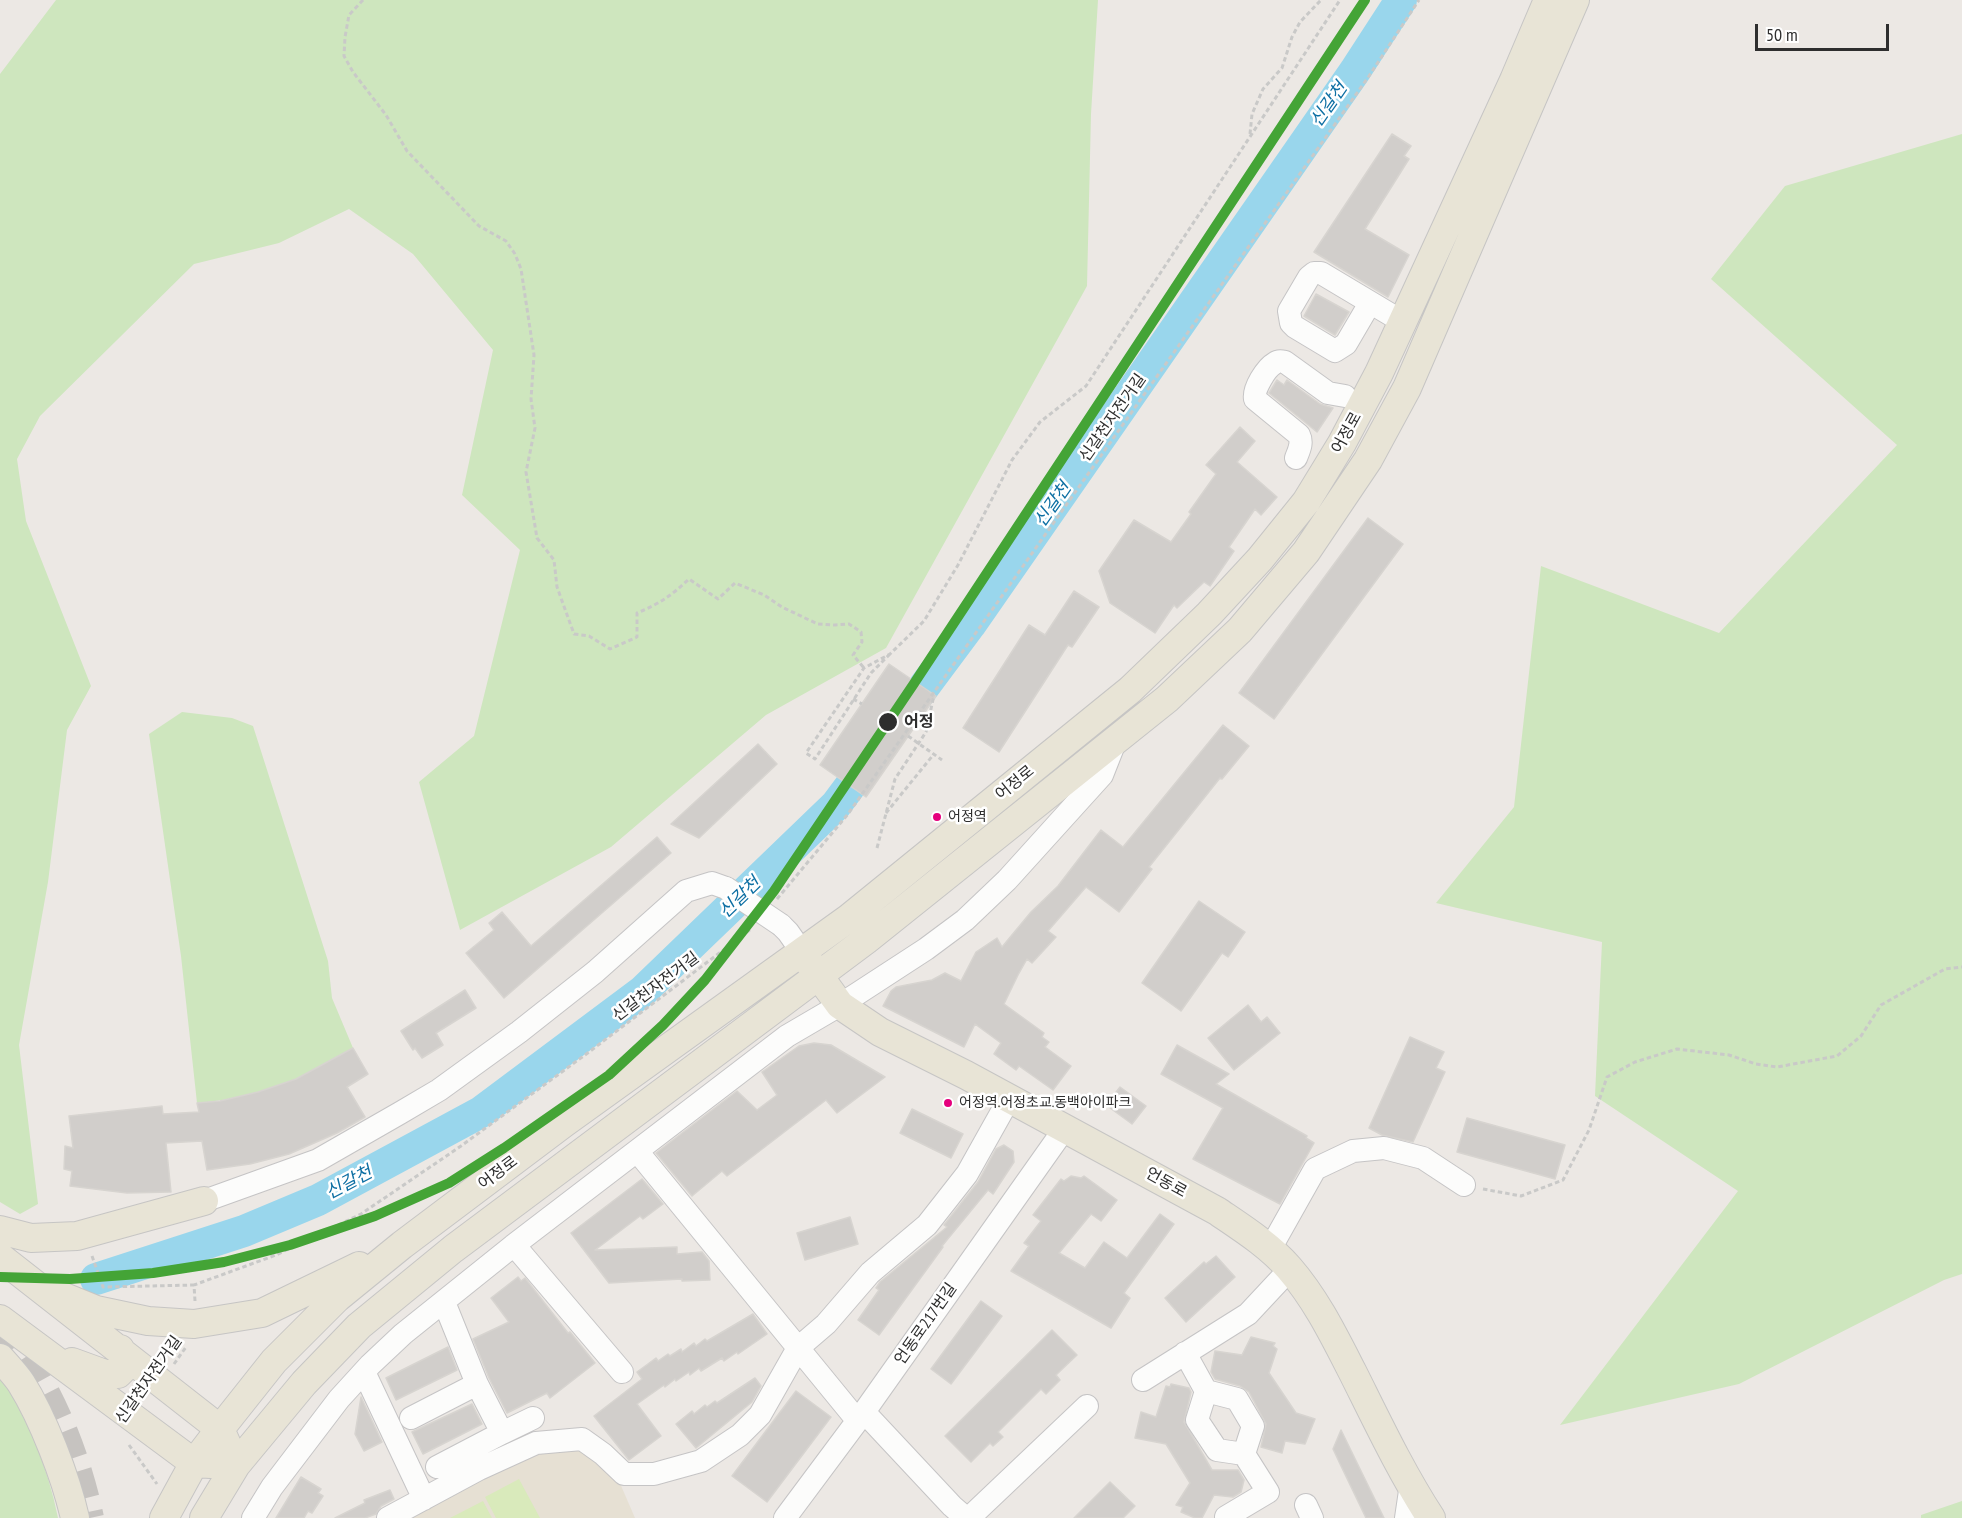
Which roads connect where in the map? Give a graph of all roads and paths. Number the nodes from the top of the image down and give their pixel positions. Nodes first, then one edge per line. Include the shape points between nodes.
1 (363, 0) edge
2 (1321, 0) edge
3 (1340, 0) edge
4 (1419, 0) edge
5 (1548, 0) edge
6 (1575, 0) edge
7 (1250, 136) junction
8 (1370, 303) junction
9 (1403, 322) junction
10 (1379, 373) junction
11 (1407, 388) junction
12 (1345, 396) dead end
13 (1296, 458) dead end
14 (890, 654) junction
15 (864, 668) junction
16 (935, 691) junction
17 (853, 699) junction
18 (862, 704) dead end
19 (908, 736) dead end
20 (1115, 742) junction
21 (934, 754) junction
22 (942, 760) dead end
23 (885, 814) junction
24 (877, 848) dead end
25 (776, 915) junction
26 (757, 923) dead end
27 (802, 952) junction
28 (1962, 967) edge
29 (818, 977) junction
30 (840, 1005) junction
31 (1009, 1099) junction
32 (1065, 1128) junction
33 (637, 1151) junction
34 (1464, 1185) joint
35 (204, 1201) joint
36 (0, 1230) edge
37 (402, 1245) junction
38 (514, 1245) junction
39 (92, 1256) dead end
40 (0, 1257) edge
41 (1280, 1259) junction
42 (194, 1285) junction
43 (42, 1288) junction
44 (444, 1302) junction
45 (0, 1319) edge
46 (194, 1324) junction
47 (798, 1348) junction
48 (120, 1349) junction
49 (41, 1351) junction
50 (1185, 1353) junction
51 (0, 1358) edge
52 (364, 1372) junction
53 (622, 1372) dead end
54 (1143, 1380) dead end
55 (161, 1382) junction
56 (477, 1384) junction
57 (1206, 1391) junction
58 (1087, 1406) dead end
59 (860, 1416) junction
60 (134, 1417) junction
61 (411, 1418) dead end
62 (533, 1418) dead end
63 (220, 1429) junction
64 (502, 1433) junction
65 (1244, 1454) junction
66 (194, 1463) junction
67 (236, 1465) junction
68 (437, 1467) dead end
69 (1411, 1484) junction
70 (158, 1486) dead end
71 (424, 1499) junction
72 (957, 1515) edge
73 (1226, 1517) edge
74 (75, 1518) edge
75 (164, 1518) edge
76 (204, 1518) edge
77 (253, 1518) edge
78 (388, 1518) edge
79 (785, 1518) edge
80 (1406, 1518) edge
81 (1431, 1518) edge

1 - 15 path via 349,15 345,37 344,56 353,72 386,115 407,152 479,226 506,241 521,269 534,355 531,399 535,428 526,472 537,538 554,560 557,587 574,634 589,636 610,649 637,637 637,613 672,596 689,579 718,599 735,583 818,624 849,624 861,632 862,642 853,655
2 - 7 path via 1300,22 1282,68 1263,89 1252,114
3 - 7 path
4 - 16 path, 신갈천자전거길
5 - 9 main road, 어정로
6 - 11 main road, 어정로
7 - 14 path via 1086,386 1040,422 1012,460 924,621
8 - 8 street via 1347,344 1335,351 1294,327 1289,317 1314,273 1321,273
8 - 9 street
9 - 10 main road, 어정로
10 - 11 street
10 - 27 main road, 어정로 via 1306,502 1260,560 1209,614 1130,690
11 - 20 main road, 어정로 via 1368,460 1306,552 1240,630
12 - 13 street via 1328,393 1286,362 1273,364 1255,388 1255,399 1302,439
14 - 15 path
14 - 17 path
15 - 17 path via 806,753 814,759
16 - 23 path via 926,732 895,779
16 - 25 path, 신갈천자전거길
17 - 18 path
19 - 21 path, bridge
20 - 29 main road, 어정로
20 - 30 street via 1102,775 1007,880 965,920
21 - 22 path, bridge
21 - 23 path
23 - 24 path
25 - 27 street
25 - 35 street, bridge via 712,883 686,891 595,972 439,1090 318,1160
26 - 42 path, 신갈천자전거길 via 580,1059 361,1214 276,1255
27 - 29 main road, 언동로
27 - 37 main road, 어정로
28 - 34 path via 1945,969 1881,1005 1861,1036 1837,1056 1777,1066 1677,1049 1635,1062 1607,1077 1589,1130 1563,1180 1521,1196
29 - 30 main road, 언동로
29 - 67 main road, 어정로 via 453,1249 359,1326 304,1383
30 - 31 main road, 언동로 via 880,1032
30 - 33 street via 787,1036
31 - 32 main road, 언동로
31 - 47 street via 967,1174 927,1225 870,1273 826,1324
32 - 41 main road, 언동로 via 1217,1211
32 - 59 street, 언동로217번길
33 - 38 street
33 - 47 street
34 - 41 street via 1423,1158 1384,1148 1353,1152 1315,1169
35 - 36 main road via 77,1236 31,1238
37 - 46 main road via 262,1313
37 - 63 main road, 어정로 via 337,1298 274,1361
38 - 44 street
38 - 53 street
39 - 42 path via 103,1287
40 - 43 main road
41 - 50 street via 1248,1314
41 - 69 main road, 언동로 via 1314,1300
42 - 46 path, 신갈천자전거길
43 - 46 main road via 106,1312 148,1321
43 - 48 main road
44 - 52 street
44 - 56 street
45 - 49 main road
46 - 55 path, 신갈천자전거길 via 193,1338
47 - 59 street
47 - 71 street via 760,1415 740,1435 701,1461 654,1474 624,1474 582,1439 536,1443
48 - 49 main road via 126,1366 118,1374 105,1374
48 - 55 main road
49 - 60 main road
50 - 54 street
50 - 57 street
51 - 74 main road via 21,1383 49,1439
52 - 71 street
52 - 77 street via 272,1487
55 - 63 main road
56 - 61 street
56 - 64 street
57 - 65 street via 1236,1399 1253,1426
57 - 65 street via 1197,1420 1217,1450
58 - 72 street
59 - 72 street
59 - 79 street, 언동로217번길
60 - 66 main road
60 - 70 path, 신갈천자전거길 via 123,1437
62 - 64 street
63 - 66 main road, 어정로
63 - 67 main road
64 - 68 street
65 - 73 street via 1268,1492
66 - 67 main road
66 - 75 main road, 어정로
67 - 76 main road, 어정로
69 - 80 street
69 - 81 main road, 언동로
71 - 78 street

